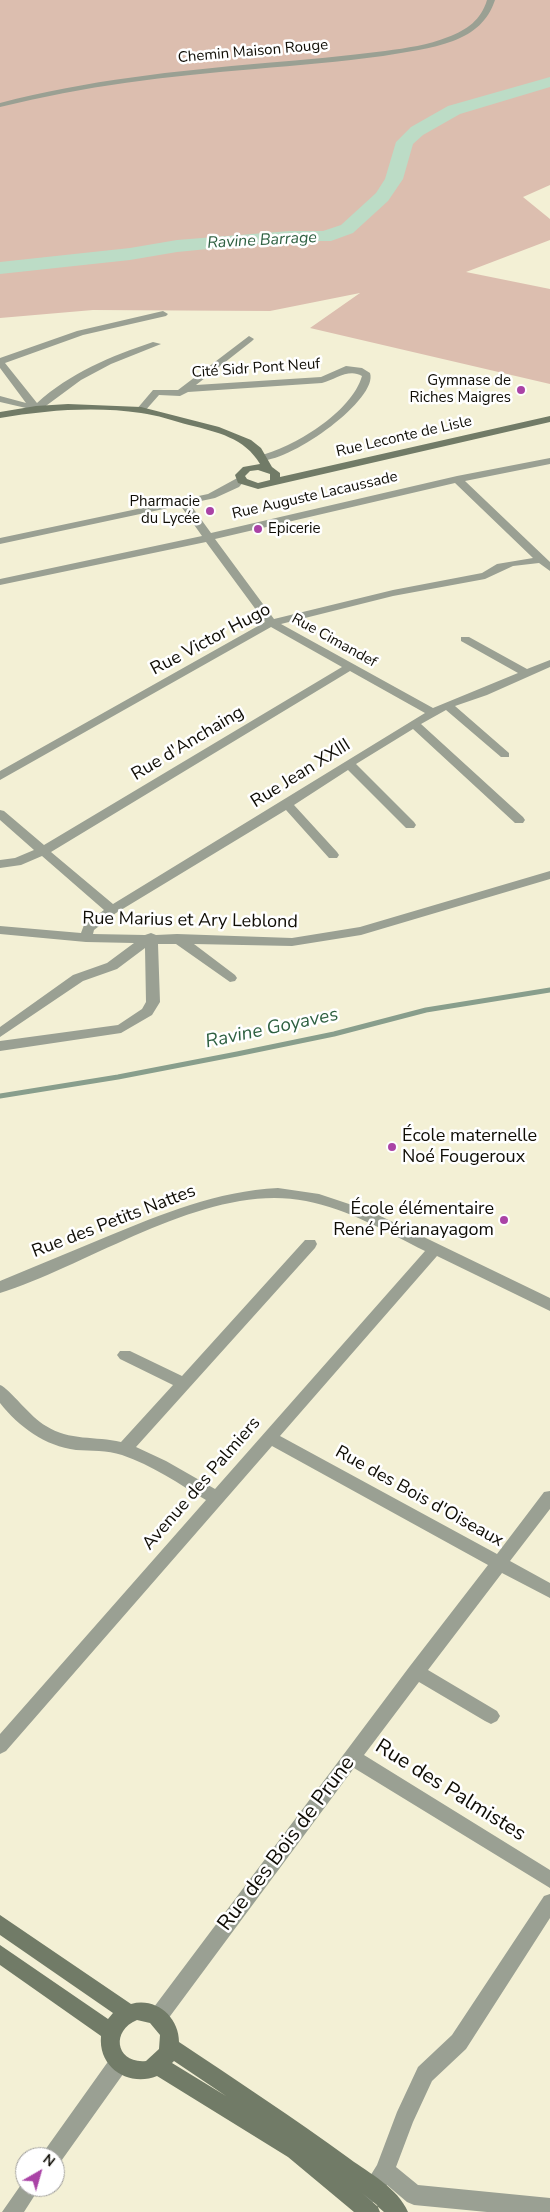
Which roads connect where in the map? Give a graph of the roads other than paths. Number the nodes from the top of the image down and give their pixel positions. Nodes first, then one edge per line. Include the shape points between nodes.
1 (492, 0) edge
2 (0, 105) edge
3 (163, 314) dead end
4 (250, 339) dead end
5 (156, 344) dead end
6 (0, 361) edge
7 (184, 390) junction
8 (0, 399) edge
9 (36, 409) junction
10 (141, 410) junction
11 (0, 415) edge
12 (550, 419) edge
13 (248, 442) junction
14 (262, 458) junction
15 (549, 462) edge
16 (252, 468) junction
17 (272, 474) junction
18 (241, 479) junction
19 (457, 479) junction
20 (256, 486) junction
21 (211, 496) junction
22 (183, 502) junction
23 (210, 537) junction
24 (0, 541) edge
25 (546, 564) edge
26 (0, 582) edge
27 (271, 623) junction
28 (466, 639) dead end
29 (550, 663) edge
30 (349, 667) junction
31 (527, 674) junction
32 (448, 705) junction
33 (434, 713) junction
34 (414, 724) junction
35 (505, 755) dead end
36 (349, 764) junction
37 (0, 776) edge
38 (287, 804) junction
39 (0, 814) edge
40 (519, 820) dead end
41 (410, 825) dead end
42 (45, 850) junction
43 (333, 855) dead end
44 (0, 864) edge
45 (550, 875) edge
46 (112, 910) junction
47 (0, 930) edge
48 (151, 937) junction
49 (86, 938) junction
50 (178, 938) junction
51 (230, 978) dead end
52 (0, 1033) edge
53 (0, 1046) edge
54 (310, 1244) dead end
55 (435, 1248) junction
56 (0, 1287) edge
57 (550, 1305) edge
58 (125, 1355) dead end
59 (184, 1384) junction
60 (0, 1391) edge
61 (270, 1438) junction
62 (125, 1449) junction
63 (217, 1498) junction
64 (550, 1498) edge
65 (499, 1563) junction
66 (550, 1591) edge
67 (416, 1672) junction
68 (491, 1716) dead end
69 (0, 1746) edge
70 (352, 1757) junction
71 (550, 1880) edge
72 (550, 1902) edge
73 (0, 1924) edge
74 (0, 1954) edge
75 (130, 2014) junction
76 (158, 2017) junction
77 (112, 2032) junction
78 (170, 2047) junction
79 (119, 2063) junction
80 (158, 2065) junction
81 (59, 2147) edge
82 (385, 2171) junction
83 (23, 2197) edge
84 (368, 2202) edge
85 (550, 2208) edge
86 (12, 2212) edge
87 (398, 2212) edge

1 - 2 street, Chemin Maison Rouge via 490,10 473,26 457,36 414,49 108,80
3 - 6 street via 80,333
4 - 7 street, Cité Sidr Pont Neuf
5 - 9 street via 119,356 88,372 48,397
6 - 9 street
7 - 10 street, Cité Sidr Pont Neuf via 180,393 156,392
7 - 14 street, Cité Sidr Pont Neuf via 322,380 352,368 367,375 358,395 339,413 290,450
8 - 9 street
9 - 10 main road via 101,407
9 - 11 main road
10 - 13 main road via 216,429
12 - 17 main road, Rue Leconte de Lisle via 324,471
13 - 14 main road
13 - 16 main road via 253,455
14 - 17 main road
15 - 19 street, Rue Auguste Lacaussade
16 - 17 main road
16 - 18 main road via 243,472
17 - 20 main road via 267,485
18 - 20 main road
18 - 21 street
19 - 23 street, Rue Auguste Lacaussade
19 - 25 street
20 - 21 street
21 - 22 street
22 - 23 street, Rue Cimandef
22 - 24 street
23 - 26 street, Rue Auguste Lacaussade
23 - 27 street, Rue Cimandef
25 - 27 street, Rue Victor Hugo via 512,563 485,576 393,593
27 - 30 street, Rue Cimandef
27 - 37 street, Rue Victor Hugo
28 - 31 street
29 - 31 street, Rue Jean XXIII
30 - 33 street, Rue Cimandef
30 - 42 street, Rue d'Anchaing
31 - 32 street, Rue Jean XXIII
32 - 33 street, Rue Jean XXIII
32 - 35 street
33 - 34 street, Rue Jean XXIII
34 - 36 street, Rue Jean XXIII
34 - 40 street
36 - 38 street, Rue Jean XXIII
36 - 41 street
38 - 43 street
38 - 46 street, Rue Jean XXIII
39 - 42 street
42 - 44 street, Rue d'Anchaing via 17,862
42 - 46 street
45 - 50 street, Rue Marius et Ary Leblond via 361,931 292,942
46 - 49 street, Rue Jean XXIII via 88,928
47 - 49 street, Rue Marius et Ary Leblond
48 - 49 street, Rue Marius et Ary Leblond
48 - 50 street, Rue Marius et Ary Leblond
48 - 52 street via 112,966 78,978
48 - 53 street via 153,1002 146,1012 121,1029
50 - 51 street
54 - 59 street
55 - 56 street, Rue des Petits Nattes via 335,1203 302,1195 266,1194 235,1198 177,1214
55 - 57 street, Rue des Petits Nattes
55 - 61 street, Avenue des Palmiers
58 - 59 street
59 - 62 street
60 - 62 street via 24,1420 52,1436 70,1442
61 - 63 street, Avenue des Palmiers
61 - 65 street, Rue des Bois d'Oiseaux
62 - 63 street
63 - 69 street, Avenue des Palmiers
64 - 65 street, Rue des Bois de Prune
65 - 66 street, Rue des Bois d'Oiseaux
65 - 67 street, Rue des Bois de Prune
67 - 68 street
67 - 70 street, Rue des Bois de Prune
70 - 71 street, Rue des Palmistes
70 - 76 street, Rue des Bois de Prune
72 - 82 street via 459,2042 425,2074
73 - 75 main road
74 - 77 main road
75 - 76 main road via 145,2012
75 - 77 main road via 122,2018
76 - 78 main road via 169,2030
77 - 79 main road via 110,2048
78 - 80 main road
78 - 84 main road via 305,2138
79 - 80 main road via 138,2071
79 - 81 street
80 - 84 main road via 295,2150
82 - 84 street
82 - 85 street via 414,2195
83 - 86 street
84 - 87 main road

